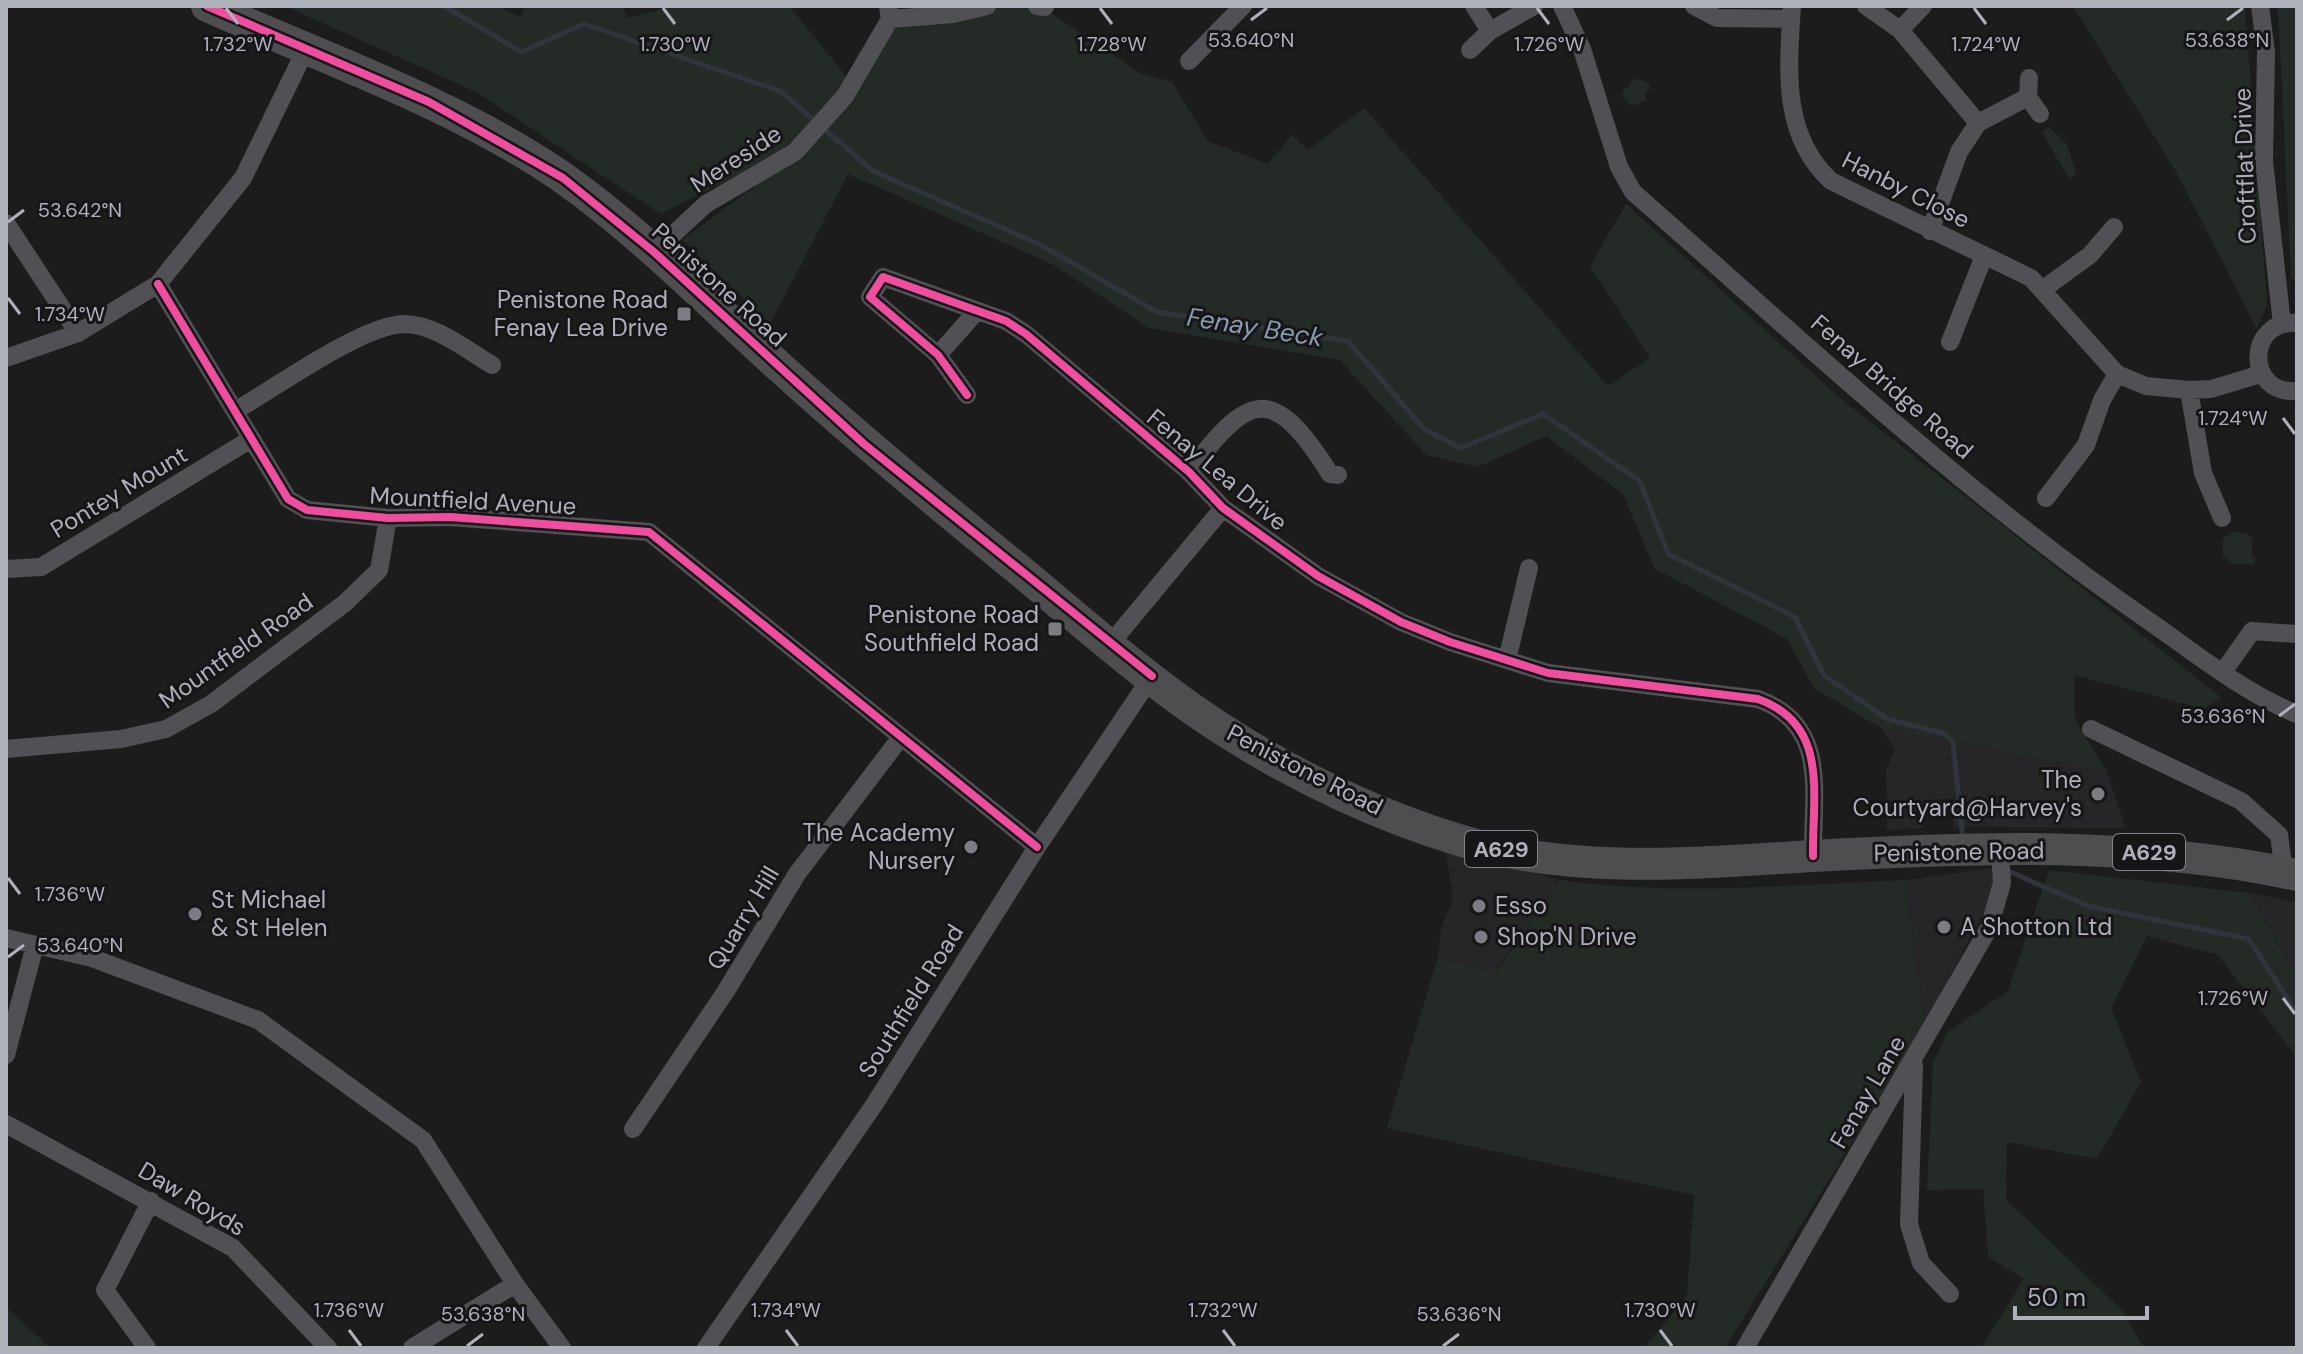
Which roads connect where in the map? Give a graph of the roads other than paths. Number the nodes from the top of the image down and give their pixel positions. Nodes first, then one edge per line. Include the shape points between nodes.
1 (207, 6) edge
2 (987, 6) edge
3 (1037, 6) edge
4 (1243, 6) edge
5 (1474, 6) edge
6 (1534, 6) edge
7 (1562, 6) edge
8 (1694, 6) edge
9 (1866, 6) edge
10 (1923, 6) edge
11 (2260, 6) edge
12 (1045, 7) edge
13 (889, 13) edge
14 (1792, 13) edge
15 (1900, 30) junction
16 (1490, 31) junction
17 (1470, 50) dead end
18 (305, 51) junction
19 (1189, 61) dead end
20 (2029, 78) dead end
21 (2028, 97) junction
22 (2040, 114) dead end
23 (1978, 123) junction
24 (6, 223) edge
25 (2114, 227) dead end
26 (1930, 231) junction
27 (654, 252) junction
28 (1984, 256) junction
29 (158, 284) junction
30 (2042, 290) junction
31 (977, 311) junction
32 (2290, 323) edge
33 (78, 333) junction
34 (1950, 342) dead end
35 (938, 355) junction
36 (6, 358) edge
37 (492, 365) dead end
38 (2117, 374) junction
39 (2261, 374) junction
40 (2189, 390) junction
41 (2297, 391) edge
42 (967, 395) dead end
43 (235, 411) junction
44 (251, 439) junction
45 (1189, 472) junction
46 (1338, 475) dead end
47 (2046, 498) dead end
48 (1223, 508) junction
49 (388, 518) junction
50 (2222, 518) dead end
51 (1529, 568) dead end
52 (6, 569) edge
53 (2297, 634) edge
54 (1111, 643) junction
55 (1507, 660) junction
56 (2223, 672) junction
57 (1152, 676) junction
58 (2297, 714) edge
59 (2091, 729) dead end
60 (901, 737) junction
61 (6, 749) edge
62 (1037, 847) junction
63 (2000, 850) junction
64 (1813, 856) junction
65 (2290, 874) edge
66 (6, 938) edge
67 (35, 945) junction
68 (6, 1055) edge
69 (1914, 1062) junction
70 (6, 1124) edge
71 (633, 1129) dead end
72 (151, 1201) junction
73 (515, 1284) junction
74 (1950, 1294) dead end
75 (147, 1348) edge
76 (328, 1348) edge
77 (412, 1348) edge
78 (562, 1348) edge
79 (706, 1348) edge
80 (1745, 1348) edge

1 - 18 highway, Penistone Road / A629
2 - 13 street, Mereside via 953,14
3 - 12 street
4 - 19 street
5 - 16 street
6 - 16 street
7 - 56 street, Fenay Bridge Road via 1582,49 1619,167 1633,192 1992,505
8 - 14 street, Hanby Close via 1717,18
9 - 15 street
10 - 15 street
11 - 32 street, Croftflat Drive via 2266,52 2264,161 2274,274
13 - 27 street, Mereside via 845,96 795,152 706,204
14 - 26 street, Hanby Close via 1793,125 1815,167 1831,181
15 - 23 street
16 - 17 street
18 - 27 highway, Penistone Road / A629 via 429,102 515,147 563,178
18 - 29 street via 243,178
20 - 21 street
21 - 22 street
21 - 23 street
23 - 26 street via 1959,152
24 - 33 street
25 - 30 street via 2090,255
26 - 28 street, Hanby Close
27 - 54 highway, Penistone Road / A629 via 864,444
28 - 30 street, Hanby Close via 2031,278
28 - 34 street, Hanby Close
29 - 33 street
29 - 43 street, Mountfield Avenue
30 - 38 street, Hanby Close
31 - 35 street
31 - 35 street, Fenay Lea Drive via 883,277 870,297
31 - 45 street, Fenay Lea Drive via 1026,334
32 - 39 street, Croftflat Drive via 2265,335 2259,344
33 - 36 street
35 - 42 street, Fenay Lea Drive
37 - 43 street via 439,334 405,324 369,332
38 - 40 street, Hanby Close via 2146,386
38 - 47 street via 2086,445
39 - 40 street, Hanby Close
39 - 41 street via 2278,389
40 - 50 street via 2203,473
43 - 44 street, Mountfield Avenue
44 - 49 street, Mountfield Avenue via 288,499 307,510
44 - 52 street, Pontey Mount via 41,567
45 - 46 street via 1220,431 1248,411 1282,415 1317,439 1330,474
45 - 48 street, Fenay Lea Drive
48 - 54 street, Fenay Lea Drive
48 - 55 street, Fenay Lea Drive via 1361,601 1450,642
49 - 60 street, Mountfield Avenue via 450,517 649,532
49 - 61 street, Mountfield Road via 379,570 345,603 211,704 166,729 121,739
51 - 55 street
53 - 56 street via 2252,631
54 - 57 highway, Penistone Road / A629
55 - 64 street, Fenay Lea Drive via 1581,679 1758,699 1784,711 1803,731 1812,755
56 - 58 street, Fenay Bridge Road
57 - 62 street, Southfield Road
57 - 64 highway, Penistone Road / A629 via 1232,736 1310,778 1460,841 1584,861
59 - 65 street via 2241,801 2279,835
60 - 62 street, Mountfield Avenue
60 - 71 street, Quarry Hill via 797,874
62 - 79 street, Southfield Road via 874,1105
63 - 64 highway, Penistone Road / A629
63 - 65 highway, Penistone Road / A629 via 2139,850
63 - 69 street, Fenay Lane via 2002,883 1989,928
66 - 67 street
67 - 68 street
67 - 73 street via 92,958 258,1020 423,1140
69 - 74 street via 1909,1224 1921,1263
69 - 80 street, Fenay Lane
70 - 72 street, Daw Royds
72 - 75 street via 105,1290
72 - 76 street, Daw Royds via 233,1248
73 - 77 street
73 - 78 street

